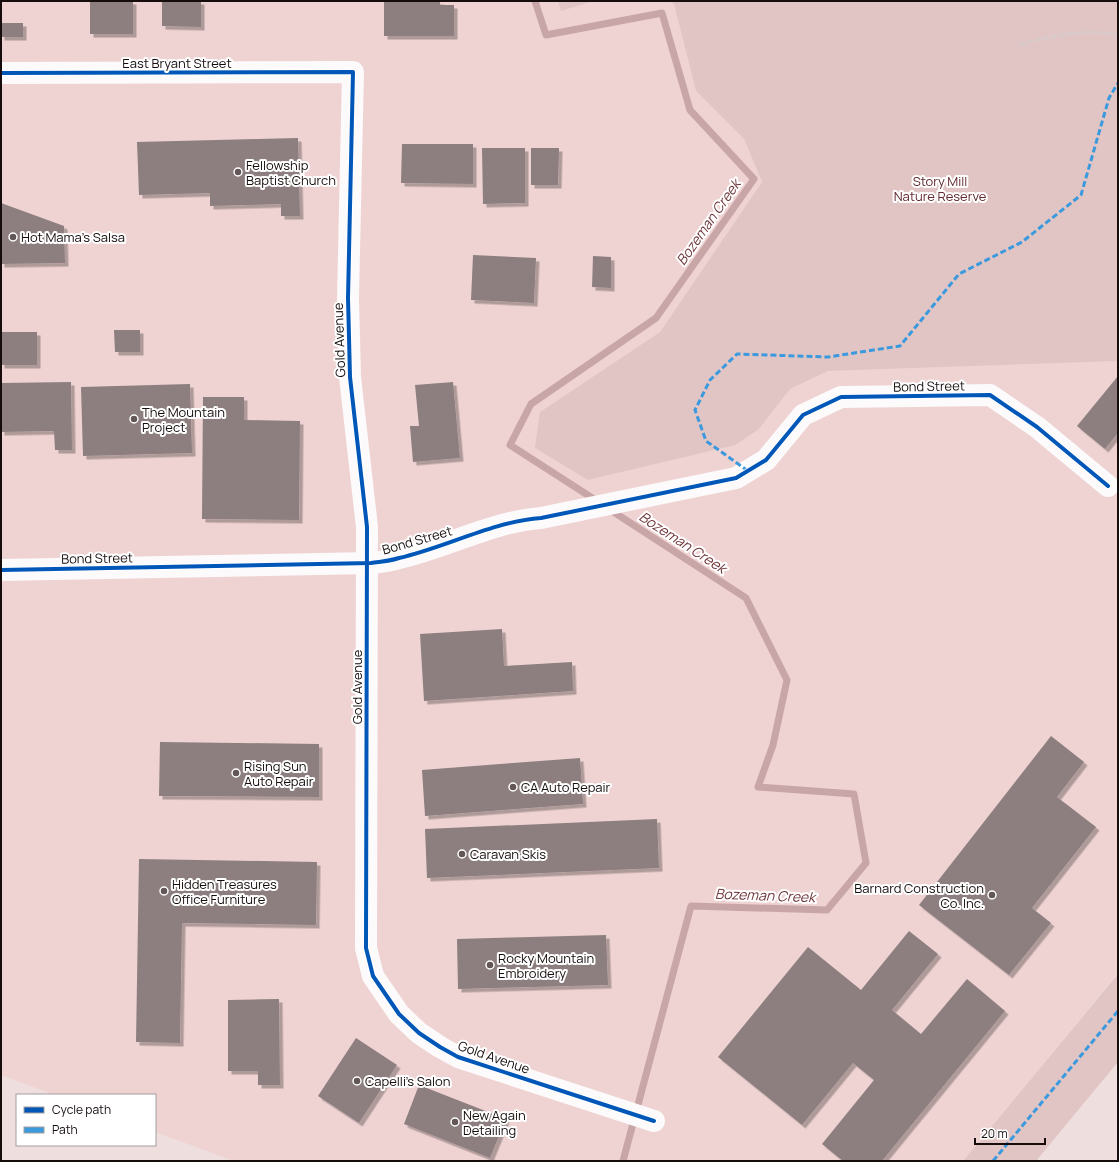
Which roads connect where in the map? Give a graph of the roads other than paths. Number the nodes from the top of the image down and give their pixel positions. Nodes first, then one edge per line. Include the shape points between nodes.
1 (353, 72) joint
2 (1, 73) edge
3 (1108, 486) dead end
4 (367, 563) junction
5 (1, 570) edge
6 (654, 1121) dead end

1 - 2 street, East Bryant Street
1 - 4 street, Gold Avenue via 348,306 350,377 367,527
3 - 4 street, Bond Street via 1036,427 990,395 841,397 803,415 766,460 742,475 541,518 526,519 470,534 399,558
4 - 5 street, Bond Street
4 - 6 street, Gold Avenue via 366,948 373,976 398,1014 446,1051

